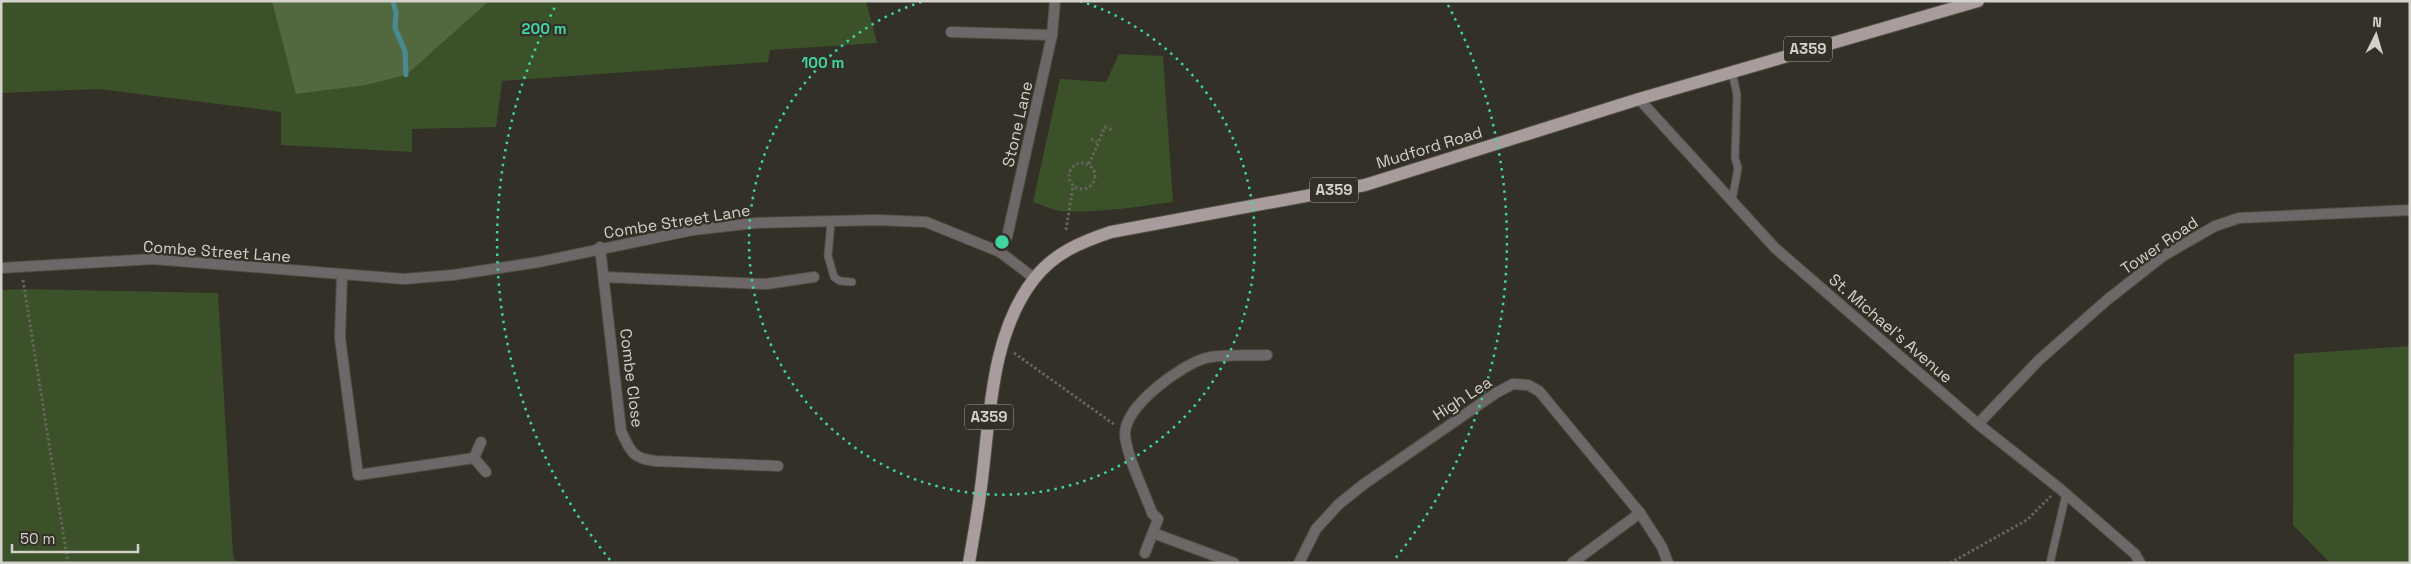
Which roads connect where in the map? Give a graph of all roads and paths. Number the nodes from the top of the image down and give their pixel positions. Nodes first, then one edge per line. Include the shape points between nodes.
1 (1055, 1) edge
2 (1978, 1) edge
3 (951, 32) dead end
4 (1052, 35) junction
5 (1732, 72) junction
6 (1639, 98) junction
7 (1112, 130) dead end
8 (1091, 140) dead end
9 (1097, 142) junction
10 (1089, 164) junction
11 (1073, 185) junction
12 (1732, 200) junction
13 (2410, 210) edge
14 (831, 222) junction
15 (1066, 230) dead end
16 (600, 248) junction
17 (1000, 252) junction
18 (21, 266) junction
19 (1, 268) edge
20 (342, 275) junction
21 (604, 277) junction
22 (814, 277) dead end
23 (1034, 278) junction
24 (852, 282) dead end
25 (1003, 345) junction
26 (1268, 355) dead end
27 (1978, 424) junction
28 (1125, 432) junction
29 (481, 442) dead end
30 (474, 458) junction
31 (778, 466) dead end
32 (486, 472) dead end
33 (2062, 491) junction
34 (1640, 513) junction
35 (1153, 533) junction
36 (1145, 553) dead end
37 (68, 563) edge
38 (969, 563) edge
39 (1234, 563) edge
40 (1299, 563) edge
41 (1572, 563) edge
42 (1668, 563) edge
43 (1950, 563) edge
44 (2050, 563) edge
45 (2140, 563) edge

1 - 4 street, Stone Lane
2 - 5 main road, Mudford Road / A359
3 - 4 street
4 - 17 street, Stone Lane via 1007,237
5 - 6 main road, Mudford Road / A359
5 - 12 lane via 1737,95 1735,158 1738,168
6 - 12 street, St. Michael's Avenue
6 - 23 main road, Mudford Road / A359 via 1365,185 1111,232 1075,244
7 - 9 path via 1106,127
8 - 9 path
9 - 10 path
10 - 11 path via 1081,162 1071,169 1069,178
10 - 11 path via 1096,175 1093,183 1081,189
11 - 15 path
12 - 27 street, St. Michael's Avenue via 1776,248
13 - 27 street, Tower Road via 2239,218 2215,226 2163,256 2107,300 2038,360
14 - 16 street, Combe Street Lane via 755,223 693,230
14 - 17 street, Combe Street Lane via 926,222
14 - 24 lane via 828,256 834,277 840,282
16 - 20 street, Combe Street Lane via 539,262 453,275 404,279
16 - 21 street, Combe Close
17 - 23 street, Combe Street Lane
18 - 19 street, Combe Street Lane
18 - 20 street, Combe Street Lane via 153,259
18 - 37 path
20 - 30 street via 340,338 358,475
21 - 22 street via 766,284
21 - 31 street, Combe Close via 621,431 628,447 639,459
23 - 25 main road, Mudford Road / A359 via 1017,306
25 - 28 path
25 - 38 main road, Mudford Road / A359 via 990,410
26 - 28 street via 1207,358 1180,371 1134,409
27 - 33 street, St. Michael's Avenue
28 - 35 street via 1152,513 1158,519
29 - 30 street
30 - 32 street
33 - 43 path via 2027,520
33 - 44 lane
33 - 45 street, St. Michael's Avenue via 2135,554
34 - 40 street, High Lea via 1540,391 1528,385 1513,384 1470,410 1339,504 1316,529
34 - 41 street
34 - 42 street, High Lea via 1662,547
35 - 36 street
35 - 39 street

